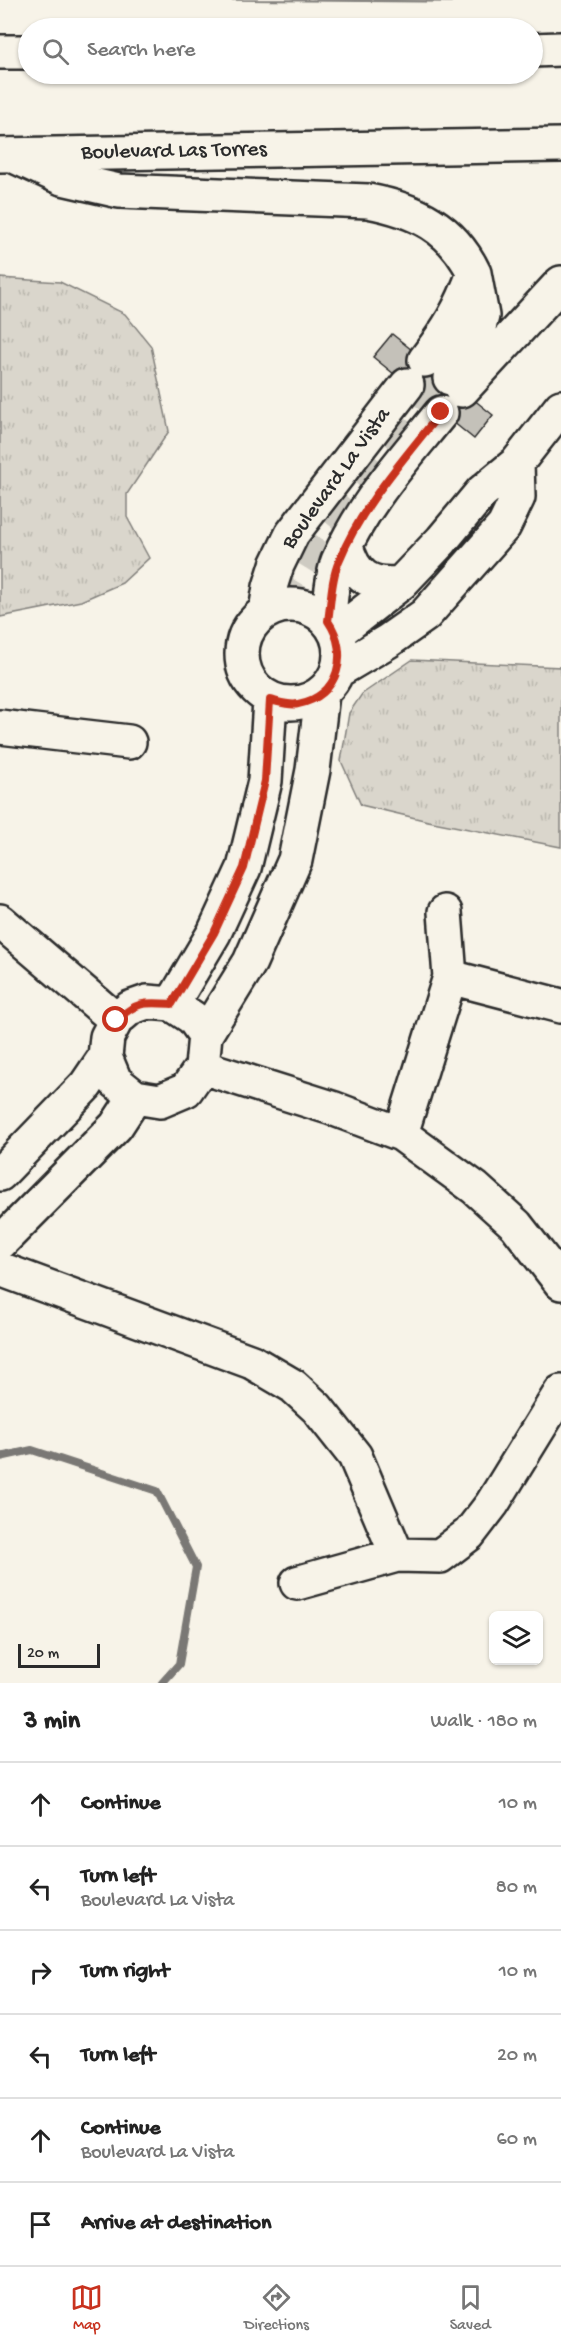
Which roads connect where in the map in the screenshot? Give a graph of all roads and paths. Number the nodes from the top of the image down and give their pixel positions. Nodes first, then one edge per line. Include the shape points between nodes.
1 (543, 50) edge
2 (561, 50) edge
3 (0, 52) edge
4 (18, 52) edge
5 (561, 145) edge
6 (6, 155) edge
7 (561, 283) edge
8 (437, 385) junction
9 (561, 407) edge
10 (517, 463) junction
11 (346, 546) junction
12 (400, 583) junction
13 (266, 611) junction
14 (332, 627) junction
15 (330, 682) junction
16 (270, 700) junction
17 (0, 727) edge
18 (129, 741) dead end
19 (445, 912) dead end
20 (0, 921) edge
21 (450, 977) junction
22 (172, 1004) junction
23 (561, 1006) edge
24 (116, 1020) junction
25 (203, 1051) junction
26 (105, 1057) junction
27 (135, 1097) junction
28 (401, 1134) junction
29 (0, 1174) edge
30 (0, 1243) edge
31 (0, 1269) edge
32 (561, 1283) edge
33 (561, 1392) edge
34 (397, 1554) junction
35 (297, 1583) dead end

1 - 2 street
3 - 4 street
5 - 6 street, Boulevard Las Torres
6 - 8 street via 62,178 119,191 368,201 391,205 434,224 465,254 474,273 447,332
7 - 8 street
8 - 11 street, Boulevard La Vista
8 - 13 street, Boulevard La Vista via 292,534 277,565
9 - 10 street
10 - 12 street via 482,492
10 - 15 street via 518,497 504,526 425,615
11 - 12 street via 359,573 386,585
11 - 14 street, Boulevard La Vista via 338,563
12 - 14 street
13 - 14 street via 287,604 310,608
13 - 16 street via 250,626 242,646 243,668 253,687
14 - 15 street via 341,651
15 - 16 street via 297,705
15 - 25 street via 295,860 250,962
16 - 22 street via 265,781 244,868 214,933
17 - 18 street
19 - 21 street
20 - 24 street
21 - 23 street
21 - 28 street
22 - 24 street via 147,1002 130,1008
22 - 25 street via 193,1018
24 - 26 street via 107,1037
25 - 27 street via 186,1090 160,1101
25 - 28 street
26 - 27 street via 115,1081
26 - 29 street via 86,1085
27 - 30 street via 116,1126
28 - 32 street via 475,1188 516,1225
31 - 34 street via 252,1362 292,1386 317,1408 354,1456
33 - 34 street via 469,1534 440,1556
34 - 35 street

